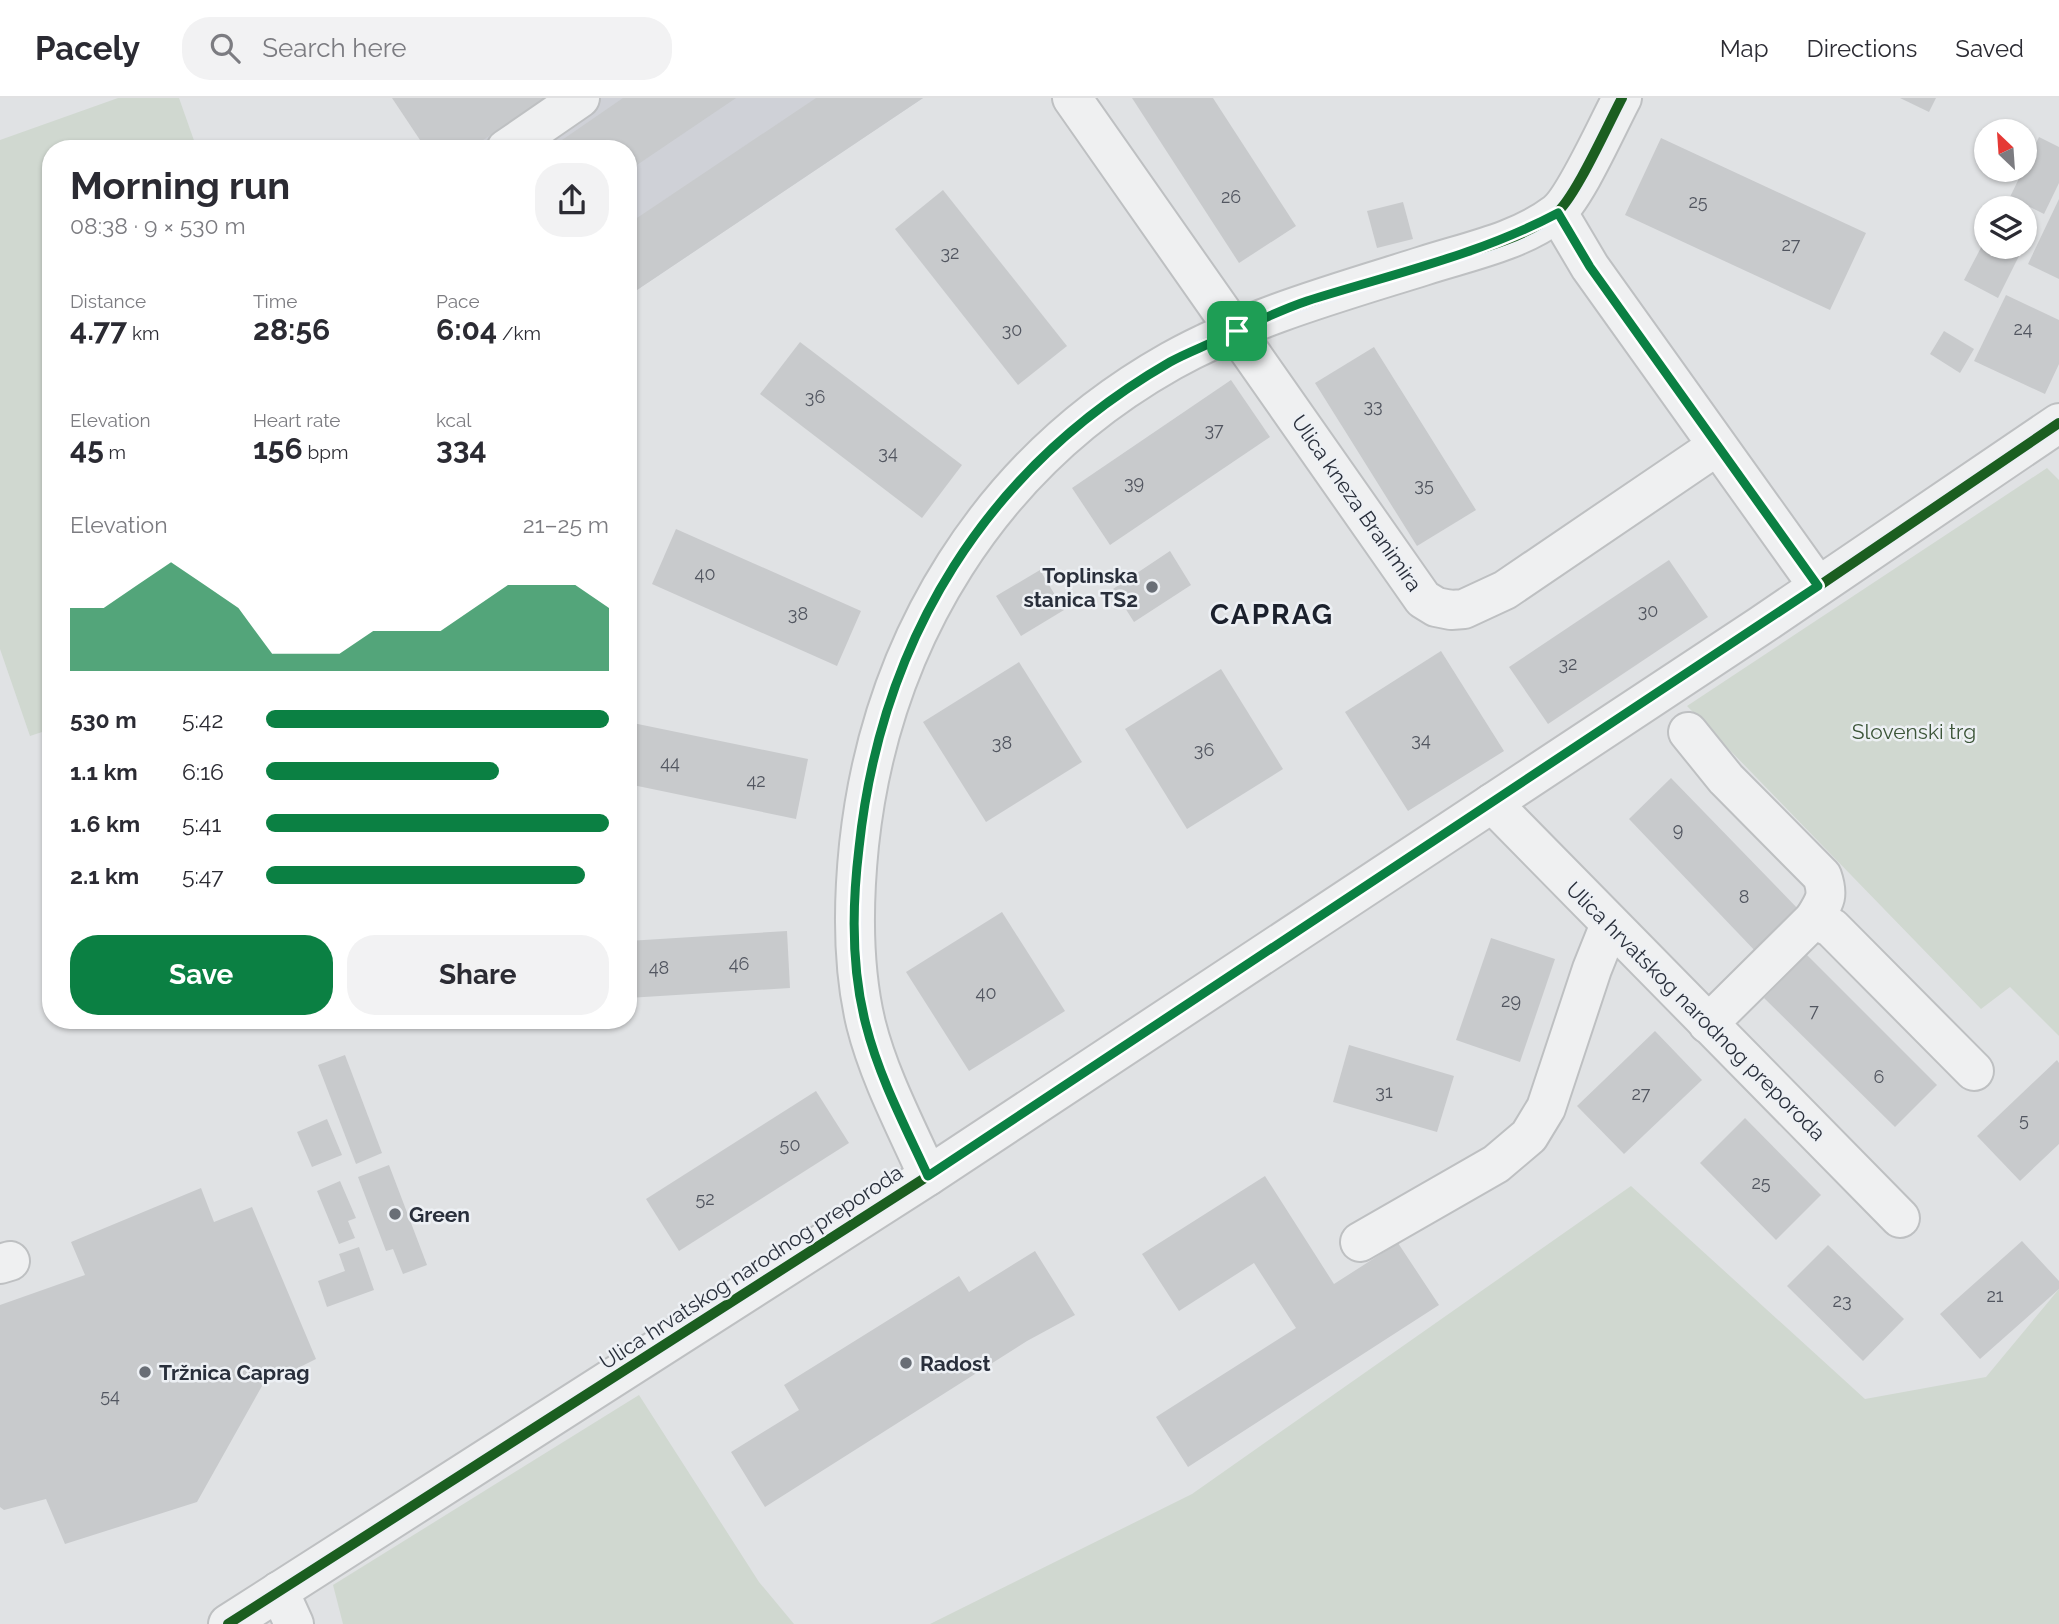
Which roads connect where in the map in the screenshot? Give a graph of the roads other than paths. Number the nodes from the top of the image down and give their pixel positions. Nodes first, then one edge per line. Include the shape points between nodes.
1 (580, 98) edge
2 (1072, 98) edge
3 (1622, 98) edge
4 (519, 140) edge
5 (1558, 213) junction
6 (1237, 331) junction
7 (2052, 440) edge
8 (1717, 446) junction
9 (1818, 586) junction
10 (1688, 732) dead end
11 (1492, 803) junction
12 (1814, 919) junction
13 (1611, 924) junction
14 (1708, 1024) junction
15 (1974, 1071) dead end
16 (928, 1176) junction
17 (1900, 1218) dead end
18 (1360, 1242) dead end
19 (287, 1608) edge
20 (228, 1624) edge

1 - 4 street
2 - 6 street, Ulica kneza Branimira
3 - 5 street
5 - 6 street via 1482,247 1304,302
5 - 8 street via 1590,267
6 - 8 street, Ulica kneza Branimira via 1423,599 1436,607 1464,610 1505,590
6 - 16 street via 1171,361 1108,403 1054,446 1009,491 961,552 931,606 888,704 863,811 854,925 857,977 879,1064
7 - 9 street, Ulica hrvatskog narodnog preporoda
8 - 9 street
9 - 11 street, Ulica hrvatskog narodnog preporoda
10 - 12 street via 1726,779 1822,876 1825,900
11 - 13 street, Ulica hrvatskog narodnog preporoda
11 - 16 street, Ulica hrvatskog narodnog preporoda
12 - 14 street
12 - 15 street via 1832,928
13 - 14 street, Ulica hrvatskog narodnog preporoda
13 - 18 street via 1587,981 1546,1108 1529,1136 1496,1164
14 - 17 street, Ulica hrvatskog narodnog preporoda
16 - 19 street, Ulica hrvatskog narodnog preporoda
19 - 20 street, Ulica hrvatskog narodnog preporoda

